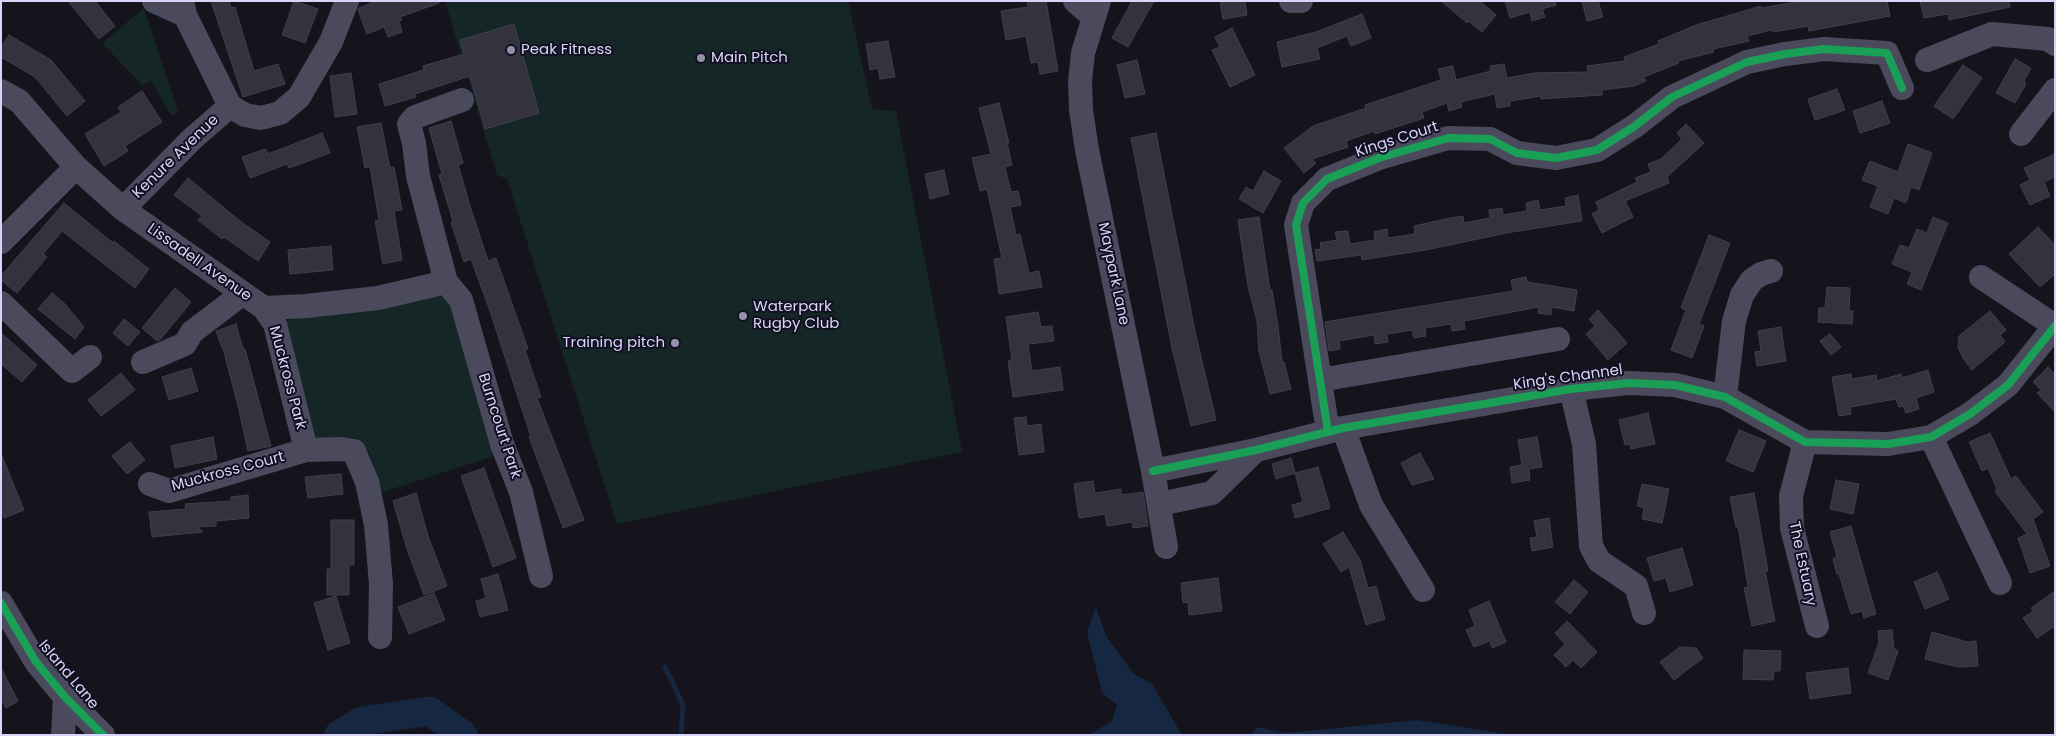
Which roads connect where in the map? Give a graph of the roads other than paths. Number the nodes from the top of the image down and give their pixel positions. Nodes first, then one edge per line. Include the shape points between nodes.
1 (154, 1) edge
2 (346, 1) edge
3 (1074, 1) edge
4 (1291, 1) edge
5 (1301, 1) edge
6 (183, 8) edge
7 (1096, 9) edge
8 (2055, 44) edge
9 (1927, 60) dead end
10 (1902, 88) dead end
11 (2055, 90) edge
12 (1, 91) edge
13 (462, 100) dead end
14 (230, 106) junction
15 (2021, 134) dead end
16 (76, 166) junction
17 (123, 209) junction
18 (1, 242) edge
19 (1771, 271) dead end
20 (1981, 277) dead end
21 (446, 282) junction
22 (242, 294) junction
23 (1, 304) edge
24 (264, 308) junction
25 (2055, 326) edge
26 (1558, 339) dead end
27 (90, 357) dead end
28 (143, 362) dead end
29 (1320, 380) junction
30 (1571, 390) junction
31 (1725, 397) junction
32 (1336, 430) junction
33 (1931, 437) junction
34 (1805, 442) junction
35 (306, 450) junction
36 (1256, 450) junction
37 (1153, 470) junction
38 (150, 484) dead end
39 (1160, 504) junction
40 (1166, 547) dead end
41 (541, 576) dead end
42 (2000, 583) dead end
43 (1423, 590) dead end
44 (1, 603) edge
45 (1644, 614) dead end
46 (1817, 626) dead end
47 (380, 637) dead end
48 (65, 697) junction
49 (63, 735) edge
50 (103, 735) edge

1 - 6 street
2 - 14 street via 331,42 299,97 280,113 261,118 245,115
3 - 7 street
4 - 5 street
6 - 14 street
7 - 37 street, Maypark Lane via 1080,67 1084,129
8 - 9 street via 2048,39 1992,34
10 - 29 street, Kings Court via 1886,54 1824,49 1786,54 1747,62 1672,97 1597,150 1556,158 1517,153 1490,140 1448,138 1379,158 1327,179 1303,203 1296,225
11 - 15 street
12 - 16 street, Lissadell Avenue via 19,101
13 - 21 street via 415,117 409,124 418,176
14 - 17 street, Kenure Avenue via 192,139
16 - 17 street, Lissadell Avenue
16 - 18 street
17 - 22 street, Lissadell Avenue
19 - 31 street via 1752,280 1742,295 1734,321
20 - 25 street
21 - 24 street, Lissadell Avenue via 378,298
21 - 41 street, Burncourt Park via 461,300 502,444 521,492
22 - 24 street, Lissadell Avenue
22 - 28 street via 192,332 185,344
23 - 27 street via 72,371
24 - 35 street, Muckross Park via 275,324
25 - 33 street, King's Channel via 2008,385 1970,414
26 - 29 street
29 - 32 street, Kings Court
30 - 31 street, King's Channel via 1629,383 1675,385
30 - 32 street, King's Channel
30 - 45 street, King's Channel via 1584,444 1591,546 1599,561 1636,586
31 - 34 street, King's Channel
32 - 36 street, King's Channel
32 - 43 street via 1371,505
33 - 34 street, King's Channel via 1888,444
33 - 42 street
34 - 46 street, The Estuary via 1791,496 1792,528
35 - 38 street, Muckross Court via 169,491
35 - 47 street, Muckross Court via 354,451 367,482 376,525 382,584
36 - 37 street, King's Channel
36 - 39 street via 1212,493
37 - 39 street, Maypark Lane
39 - 40 street, Maypark Lane
44 - 48 street, Island Lane via 36,662
48 - 49 street
48 - 50 street, Island Lane

